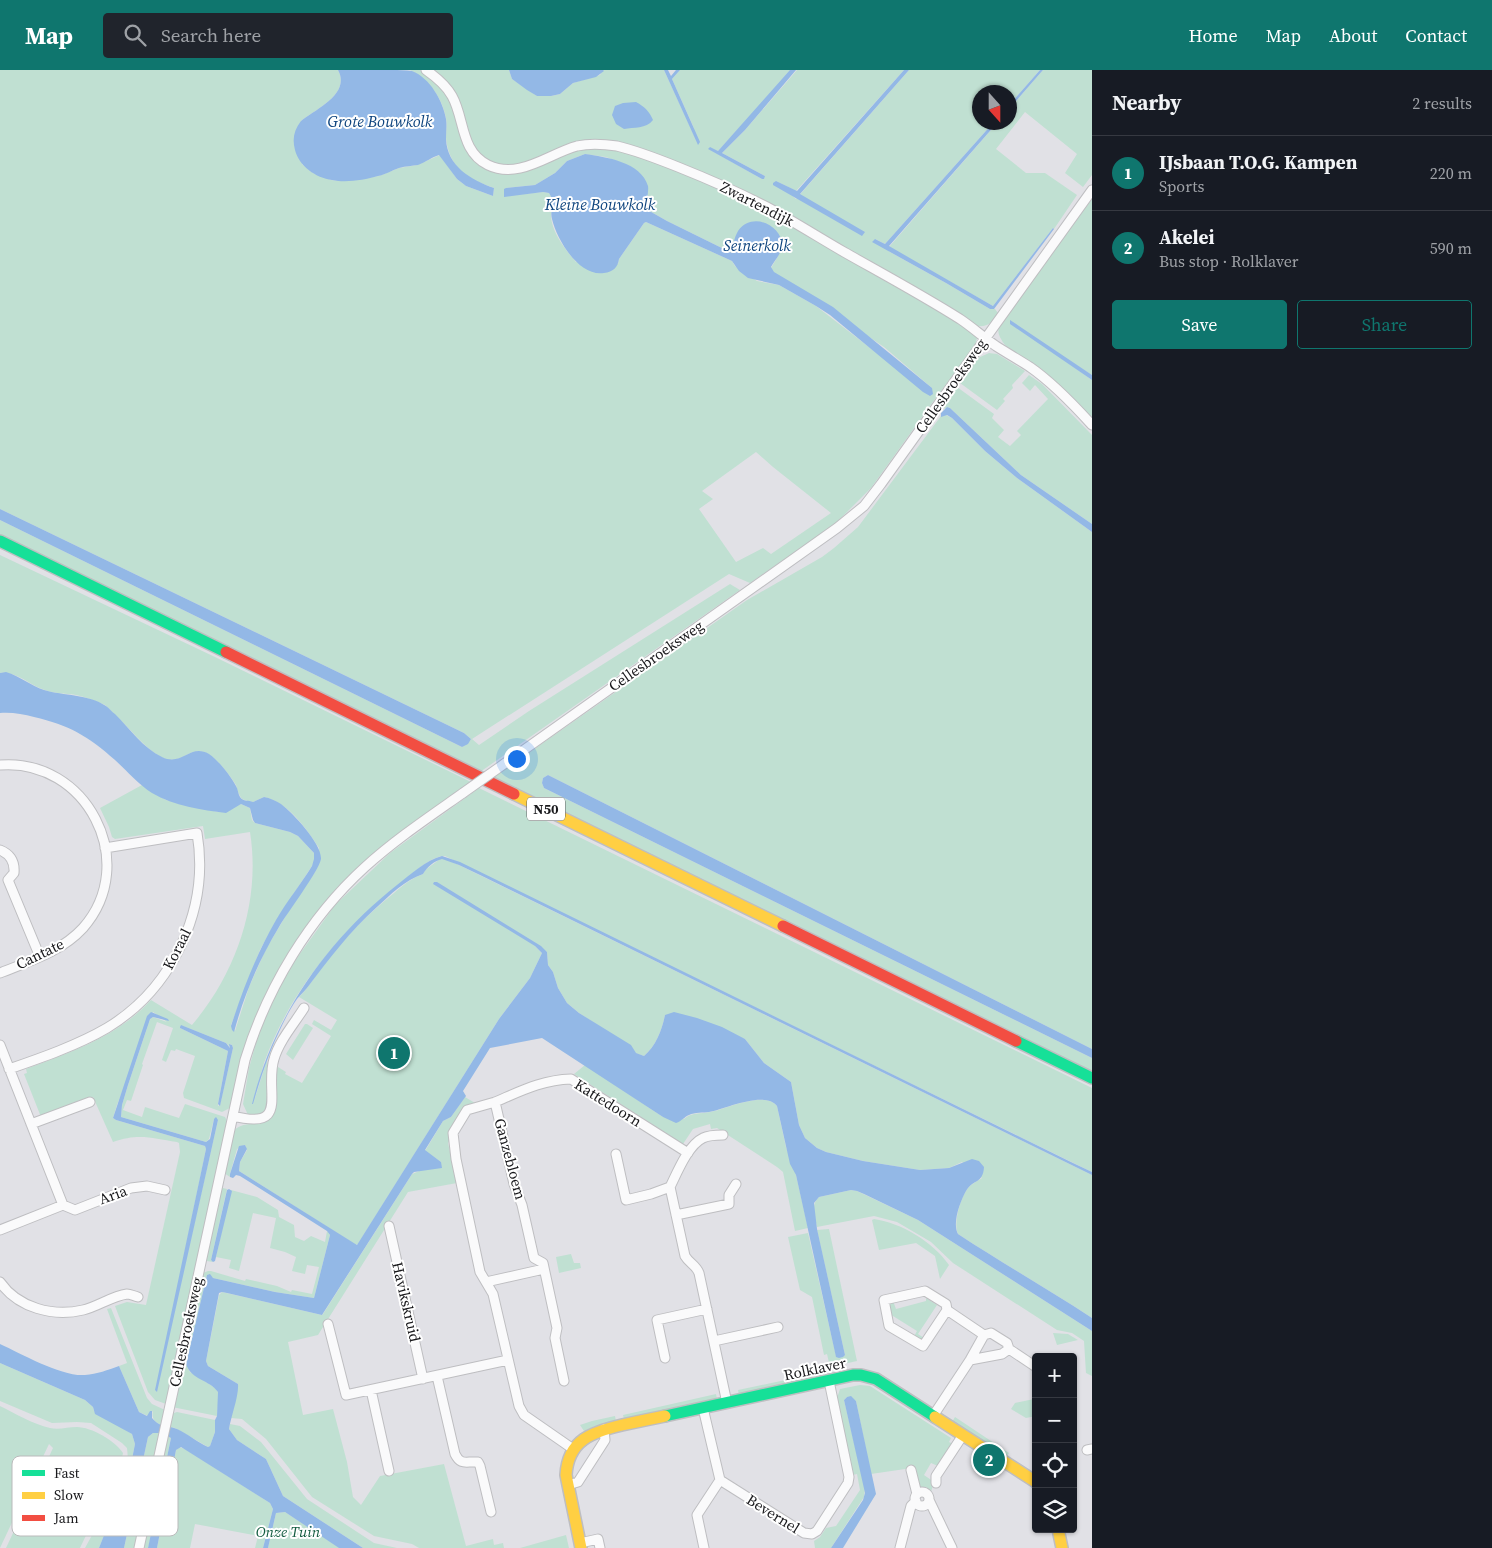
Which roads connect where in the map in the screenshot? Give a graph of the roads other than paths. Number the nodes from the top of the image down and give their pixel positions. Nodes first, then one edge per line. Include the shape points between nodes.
1 (426, 70) edge
2 (1092, 190) edge
3 (985, 338) junction
4 (1092, 425) edge
5 (0, 541) edge
6 (0, 548) edge
7 (0, 765) edge
8 (105, 848) junction
9 (0, 850) edge
10 (4, 882) edge
11 (40, 957) junction
12 (0, 973) edge
13 (304, 1008) dead end
14 (0, 1045) edge
15 (9, 1069) junction
16 (1092, 1078) edge
17 (1092, 1084) edge
18 (90, 1102) dead end
19 (495, 1102) junction
20 (233, 1116) junction
21 (31, 1124) junction
22 (723, 1135) dead end
23 (688, 1153) junction
24 (616, 1154) dead end
25 (736, 1184) dead end
26 (670, 1187) junction
27 (165, 1190) dead end
28 (63, 1205) junction
29 (676, 1215) junction
30 (389, 1226) dead end
31 (0, 1230) edge
32 (544, 1269) junction
33 (0, 1282) edge
34 (486, 1282) junction
35 (138, 1297) dead end
36 (707, 1309) junction
37 (947, 1310) junction
38 (328, 1324) dead end
39 (778, 1327) dead end
40 (984, 1335) junction
41 (714, 1341) junction
42 (1009, 1349) junction
43 (666, 1358) dead end
44 (508, 1360) junction
45 (970, 1360) junction
46 (1032, 1364) edge
47 (437, 1376) junction
48 (423, 1379) junction
49 (564, 1381) dead end
50 (829, 1381) junction
51 (371, 1390) junction
52 (727, 1403) junction
53 (703, 1408) junction
54 (933, 1416) junction
55 (604, 1429) junction
56 (963, 1435) junction
57 (573, 1449) junction
58 (159, 1456) edge
59 (911, 1470) dead end
60 (389, 1471) dead end
61 (1032, 1479) edge
62 (720, 1480) junction
63 (936, 1483) dead end
64 (568, 1485) junction
65 (916, 1498) junction
66 (491, 1512) dead end
67 (1059, 1533) edge
68 (581, 1545) edge
69 (600, 1548) edge
70 (704, 1548) edge
71 (900, 1548) edge
72 (952, 1548) edge
73 (1062, 1548) edge

1 - 3 street, Zwartendijk via 449,91 470,149 488,165 519,168 587,144 640,152 767,208 939,306
2 - 3 street, Cellesbroeksweg
3 - 4 street, Zwartendijk via 1055,387
3 - 20 street, Cellesbroeksweg, bridge via 881,484 852,517 404,834 346,887 321,915 290,959 271,994 245,1060
5 - 16 main road, N50
6 - 17 main road, N50
7 - 8 street, Cantate via 40,770 72,788 94,815
8 - 11 street, Cantate via 104,888 91,917 68,942
8 - 15 street, Koraal via 197,833 200,856 198,887 187,933 160,980 121,1018 94,1035
9 - 10 street via 13,860 14,873
10 - 11 street
11 - 12 street, Cantate
13 - 20 street via 273,1061 270,1112 256,1120
14 - 15 street
15 - 21 street
18 - 21 street
19 - 23 street, Kattedoorn via 540,1083 571,1079
19 - 32 street, Ganzebloem via 534,1258 543,1263
19 - 34 street, Ganzebloem via 467,1110 453,1133 479,1269
20 - 58 street, Cellesbroeksweg
21 - 28 street
22 - 23 street via 703,1138
23 - 26 street
24 - 26 street via 626,1200
25 - 29 street via 729,1194 729,1204
26 - 29 street
27 - 28 street, Aria via 147,1186 132,1188 75,1210
28 - 31 street, Aria
29 - 36 street via 685,1256 697,1268
30 - 48 street, Havikskruid
32 - 34 street
32 - 49 street, Ganzebloem via 558,1328 555,1338
33 - 35 street via 18,1300 58,1313 84,1310 128,1294
34 - 44 street, Ganzebloem via 492,1294
36 - 41 street
36 - 43 street via 657,1320
37 - 37 street via 946,1304 925,1291 884,1300 889,1326 923,1346
37 - 40 street
38 - 51 street via 346,1395
39 - 41 street
40 - 42 street via 991,1333 1007,1343
40 - 45 street
41 - 52 street
42 - 45 street via 1002,1354
42 - 46 street
44 - 47 street
44 - 57 street, Ganzebloem via 524,1415
45 - 54 street
47 - 48 street
47 - 66 street via 455,1454 462,1462 478,1462
48 - 51 street
50 - 52 main road, Rolklaver
50 - 54 main road, Rolklaver via 853,1375 870,1376
50 - 62 street, Bevernel via 849,1480 818,1531 804,1534
51 - 60 street
52 - 53 main road, Rolklaver
53 - 55 main road, Rolklaver
53 - 62 street
54 - 56 main road, Rolklaver
55 - 57 main road, Rolklaver via 584,1437
55 - 64 street via 605,1440 578,1482
56 - 61 main road, Rolklaver
56 - 63 street via 936,1476
57 - 64 main road via 566,1468
59 - 65 street
62 - 70 street via 697,1515
64 - 68 main road
65 - 71 street via 910,1506
65 - 72 street via 923,1505 929,1500
67 - 73 main road
68 - 69 street via 598,1539

